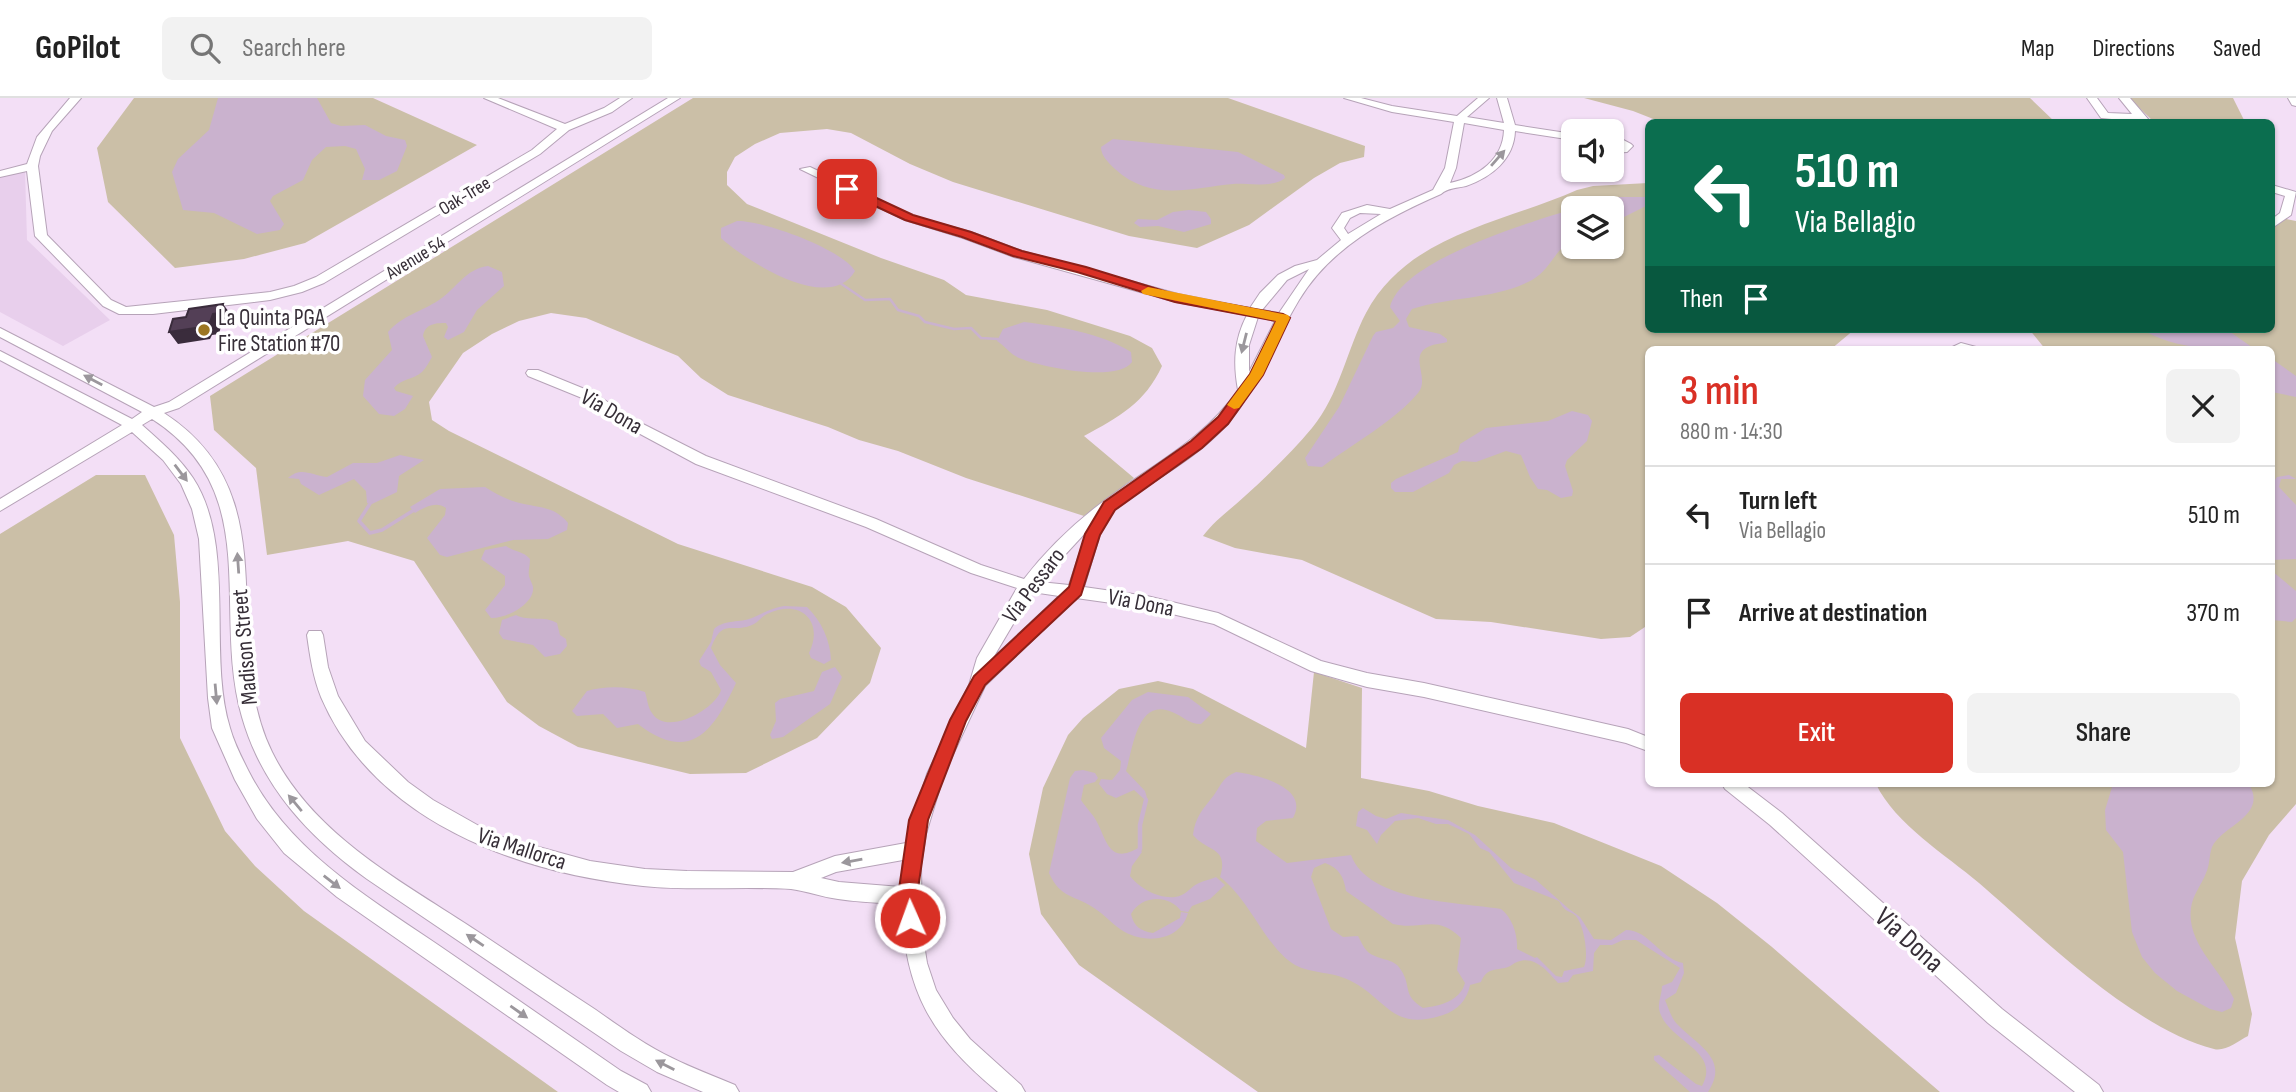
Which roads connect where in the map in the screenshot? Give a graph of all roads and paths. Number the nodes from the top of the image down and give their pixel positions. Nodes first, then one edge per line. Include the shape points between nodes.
1 (76, 98) edge
2 (489, 98) edge
3 (627, 98) edge
4 (661, 98) edge
5 (676, 98) edge
6 (1349, 98) edge
7 (1483, 98) edge
8 (1502, 98) edge
9 (2092, 98) edge
10 (2124, 98) edge
11 (2293, 98) edge
12 (2296, 103) edge
13 (2134, 119) edge
14 (2143, 119) edge
15 (1459, 120) junction
16 (565, 128) junction
17 (1509, 128) junction
18 (1561, 135) edge
19 (32, 166) junction
20 (806, 169) dead end
21 (0, 174) edge
22 (1443, 187) junction
23 (2275, 189) edge
24 (2294, 195) edge
25 (1389, 212) junction
26 (2290, 217) edge
27 (1346, 240) junction
28 (1319, 263) junction
29 (1256, 312) junction
30 (1283, 318) junction
31 (0, 332) edge
32 (0, 355) edge
33 (533, 373) dead end
34 (1245, 390) junction
35 (153, 412) junction
36 (133, 425) junction
37 (0, 506) edge
38 (1110, 506) junction
39 (1028, 586) junction
40 (1076, 590) junction
41 (315, 635) dead end
42 (979, 681) junction
43 (1645, 743) edge
44 (1739, 787) edge
45 (913, 850) junction
46 (794, 881) junction
47 (908, 896) junction
48 (640, 1092) edge
49 (728, 1092) edge
50 (1014, 1092) edge
51 (2092, 1092) edge

1 - 19 street via 35,147
2 - 16 street
3 - 16 street, Oak-Tree
4 - 35 street, Avenue 54 via 164,399
5 - 35 street, Avenue 54 via 174,405
6 - 15 street
7 - 15 street
8 - 17 street
9 - 13 street via 2105,116
10 - 14 street
11 - 12 street
15 - 17 street
15 - 22 street via 1454,157
16 - 19 street, Oak-Tree via 536,152 320,280 270,296 153,310 124,311 107,303 41,236
17 - 18 street
22 -> 17 street, Via Pessaro via 1473,179 1497,163 1507,147
19 - 21 street
20 - 29 street via 909,218 1017,254 1175,298
22 - 25 street, Via Pessaro
23 - 24 street
24 - 26 street
25 - 27 street, Via Pessaro
25 - 27 street via 1350,212 1338,228
27 - 28 street, Via Pessaro
28 - 29 street, Via Pessaro via 1276,282
28 - 30 street, Via Pessaro
29 - 30 street
29 -> 34 street, Via Pessaro via 1241,356
30 - 34 street, Via Pessaro
35 -> 31 street, Madison Street
32 - 36 street, Madison Street
33 - 39 street, Via Dona via 587,395 701,460
34 - 38 street, Via Pessaro via 1223,421
35 - 36 street, Avenue 54
49 -> 35 street, Madison Street via 664,1065 617,1037 342,849 289,796 267,761 244,688 236,540 227,499 214,471 193,444
36 - 37 street, Avenue 54
36 -> 48 street, Madison Street via 168,456 188,482 199,509 207,539 221,728 263,813 291,847 344,891
38 - 39 street, Via Pessaro via 1068,540
38 - 40 street, Via Pessaro via 1093,534
39 - 40 street, Via Dona
39 - 42 street, Via Pessaro via 994,640
40 - 42 street, Via Pessaro
40 - 43 street, Via Dona via 1218,619 1294,657 1367,680
41 - 46 street, Via Mallorca via 324,689 349,734 379,771 419,803 488,841 555,862 625,875 695,881
42 - 45 street, Via Pessaro via 939,765 918,820
44 - 51 street, Via Dona via 1995,1016
45 -> 46 street, Via Mallorca via 835,864
45 - 47 street, Via Pessaro
46 - 47 street, Via Mallorca
47 - 50 street, Via Pessaro via 916,961 937,1013 974,1059

